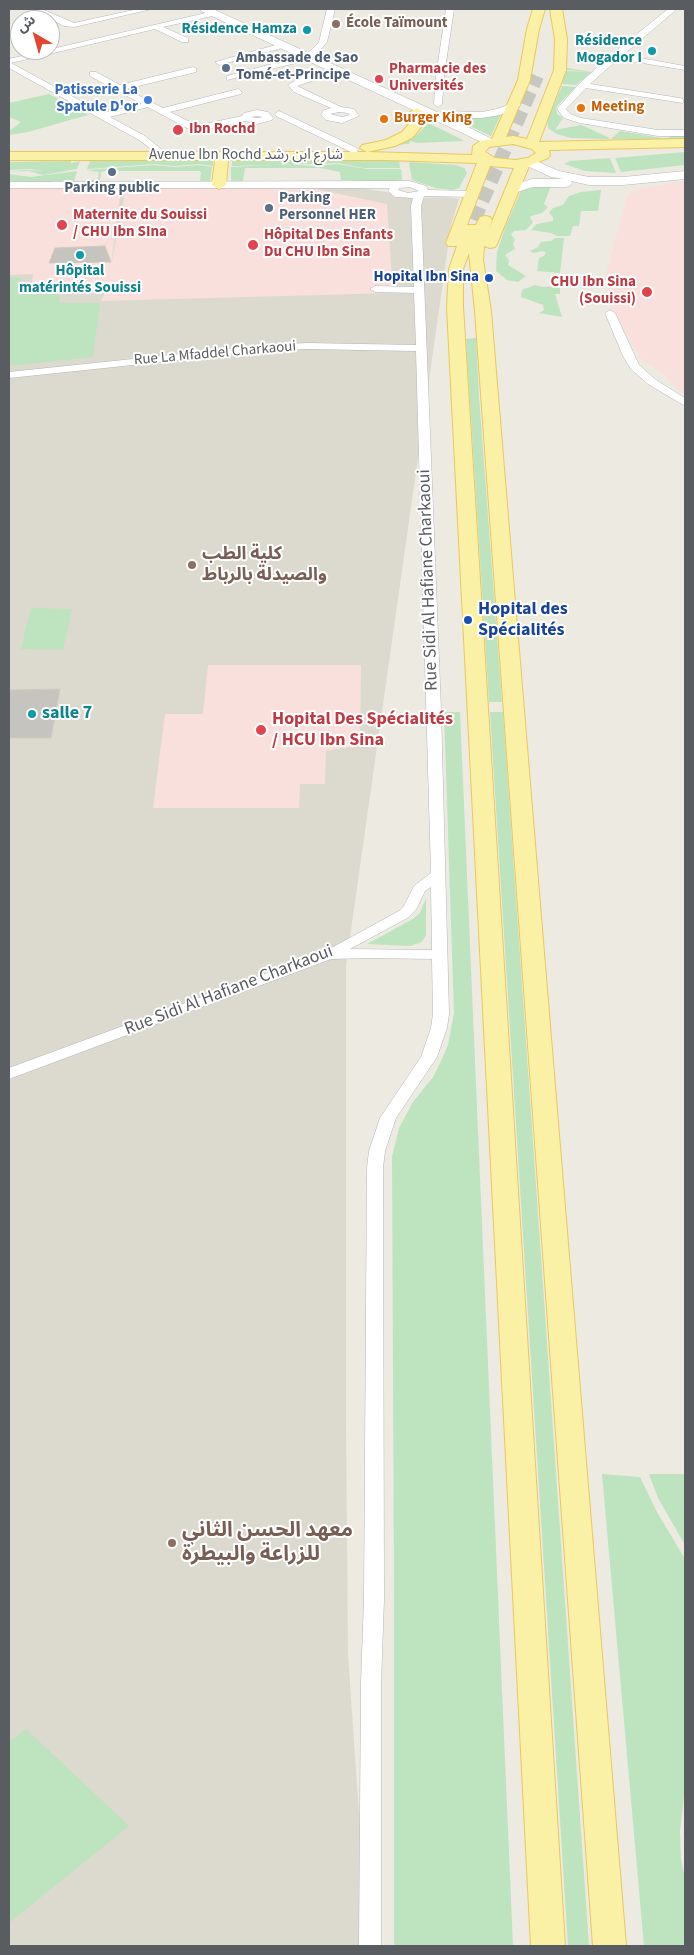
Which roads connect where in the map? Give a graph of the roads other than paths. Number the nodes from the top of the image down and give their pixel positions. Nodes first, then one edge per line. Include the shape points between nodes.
1 (36, 9) edge
2 (148, 9) edge
3 (331, 9) edge
4 (450, 9) edge
5 (540, 9) edge
6 (556, 9) edge
7 (673, 9) edge
8 (127, 11) edge
9 (210, 11) edge
10 (156, 27) junction
11 (185, 40) dead end
12 (543, 42) dead end
13 (283, 45) junction
14 (615, 56) junction
15 (309, 57) junction
16 (9, 61) edge
17 (213, 63) dead end
18 (9, 65) edge
19 (685, 68) edge
20 (193, 70) dead end
21 (335, 70) junction
22 (93, 74) dead end
23 (547, 77) tunnel mouth
24 (230, 78) dead end
25 (583, 85) junction
26 (118, 88) junction
27 (238, 92) dead end
28 (680, 101) dead end
29 (150, 104) junction
30 (438, 104) dead end
31 (515, 105) junction
32 (339, 109) dead end
33 (418, 109) junction
34 (162, 111) junction
35 (279, 114) dead end
36 (102, 116) junction
37 (245, 118) dead end
38 (685, 125) edge
39 (538, 126) junction
40 (685, 133) edge
41 (664, 134) junction
42 (685, 143) edge
43 (636, 145) junction
44 (487, 149) junction
45 (685, 149) edge
46 (9, 150) edge
47 (354, 150) junction
48 (158, 151) junction
49 (533, 155) junction
50 (9, 156) edge
51 (222, 156) junction
52 (685, 170) edge
53 (685, 175) edge
54 (601, 182) junction
55 (219, 184) junction
56 (9, 185) edge
57 (396, 188) junction
58 (511, 190) junction
59 (472, 194) junction
60 (420, 196) junction
61 (456, 269) junction
62 (479, 272) junction
63 (375, 290) dead end
64 (420, 290) junction
65 (610, 313) dead end
66 (421, 348) junction
67 (9, 375) edge
68 (685, 403) edge
69 (438, 874) junction
70 (329, 955) junction
71 (441, 955) junction
72 (9, 1074) edge
73 (370, 1946) edge
74 (548, 1946) edge
75 (610, 1946) edge

1 - 8 street via 70,25
2 - 8 street
3 - 15 street via 322,45
4 - 30 street
5 - 12 main road
5 - 31 main road via 533,29 529,63
6 - 23 main road via 551,21 552,53
6 - 39 main road via 561,39 560,70
7 - 14 street
9 - 10 street
9 - 13 main road
10 - 11 street
10 - 16 street
13 - 15 main road
13 - 17 street
14 - 19 street
14 - 25 street
15 - 21 main road
15 - 24 street
18 - 36 street
20 - 26 street
21 - 32 street via 292,85
21 - 33 main road
22 - 26 street
25 - 28 street
25 - 41 street via 562,106 567,116
26 - 29 street
27 - 34 street
29 - 34 street
29 - 36 street
31 - 33 main road via 475,116
31 - 44 main road
33 - 44 main road
33 - 47 main road via 416,125 408,135 390,143
34 - 37 street via 190,126 205,127
35 - 47 street
36 - 48 street via 142,138
38 - 41 street
39 - 43 main road via 563,139
39 - 49 main road
40 - 41 street
42 - 43 main road
43 - 49 main road
44 - 47 main road, Avenue Ibn Rochd شارع ابن رشد
44 - 49 main road via 507,164
44 - 49 main road via 513,140
44 - 51 main road, Avenue Ibn Rochd شارع ابن رشد via 386,156
44 - 59 main road
45 - 49 main road
46 - 48 main road, Avenue Ibn Rochd شارع ابن رشد
47 - 48 main road, Avenue Ibn Rochd شارع ابن رشد
49 - 52 main road via 565,171 592,177
49 - 54 main road via 562,176
49 - 58 main road
50 - 51 main road, Avenue Ibn Rochd شارع ابن رشد
51 - 55 main road
53 - 54 main road
54 - 58 main road via 540,182
55 - 56 street
55 - 57 street
57 - 60 street via 404,196
57 - 60 street via 414,184
58 - 62 main road
59 - 60 street
59 - 61 main road via 452,248
60 - 64 street, Rue Sidi Al Hafiane Charkaoui
61 - 62 main road via 479,220 476,260
61 - 74 main road via 456,316
62 - 75 main road
63 - 64 street
64 - 66 street, Rue Sidi Al Hafiane Charkaoui
65 - 68 street via 635,367
66 - 67 street, Rue La Mfaddel Charkaoui via 266,348
66 - 69 street, Rue Sidi Al Hafiane Charkaoui
69 - 70 street, Rue Sidi Al Hafiane Charkaoui via 419,889 404,914
69 - 71 street
70 - 71 street
70 - 72 street, Rue Sidi Al Hafiane Charkaoui
71 - 73 street via 441,1014 435,1043 421,1071 388,1118 377,1151

